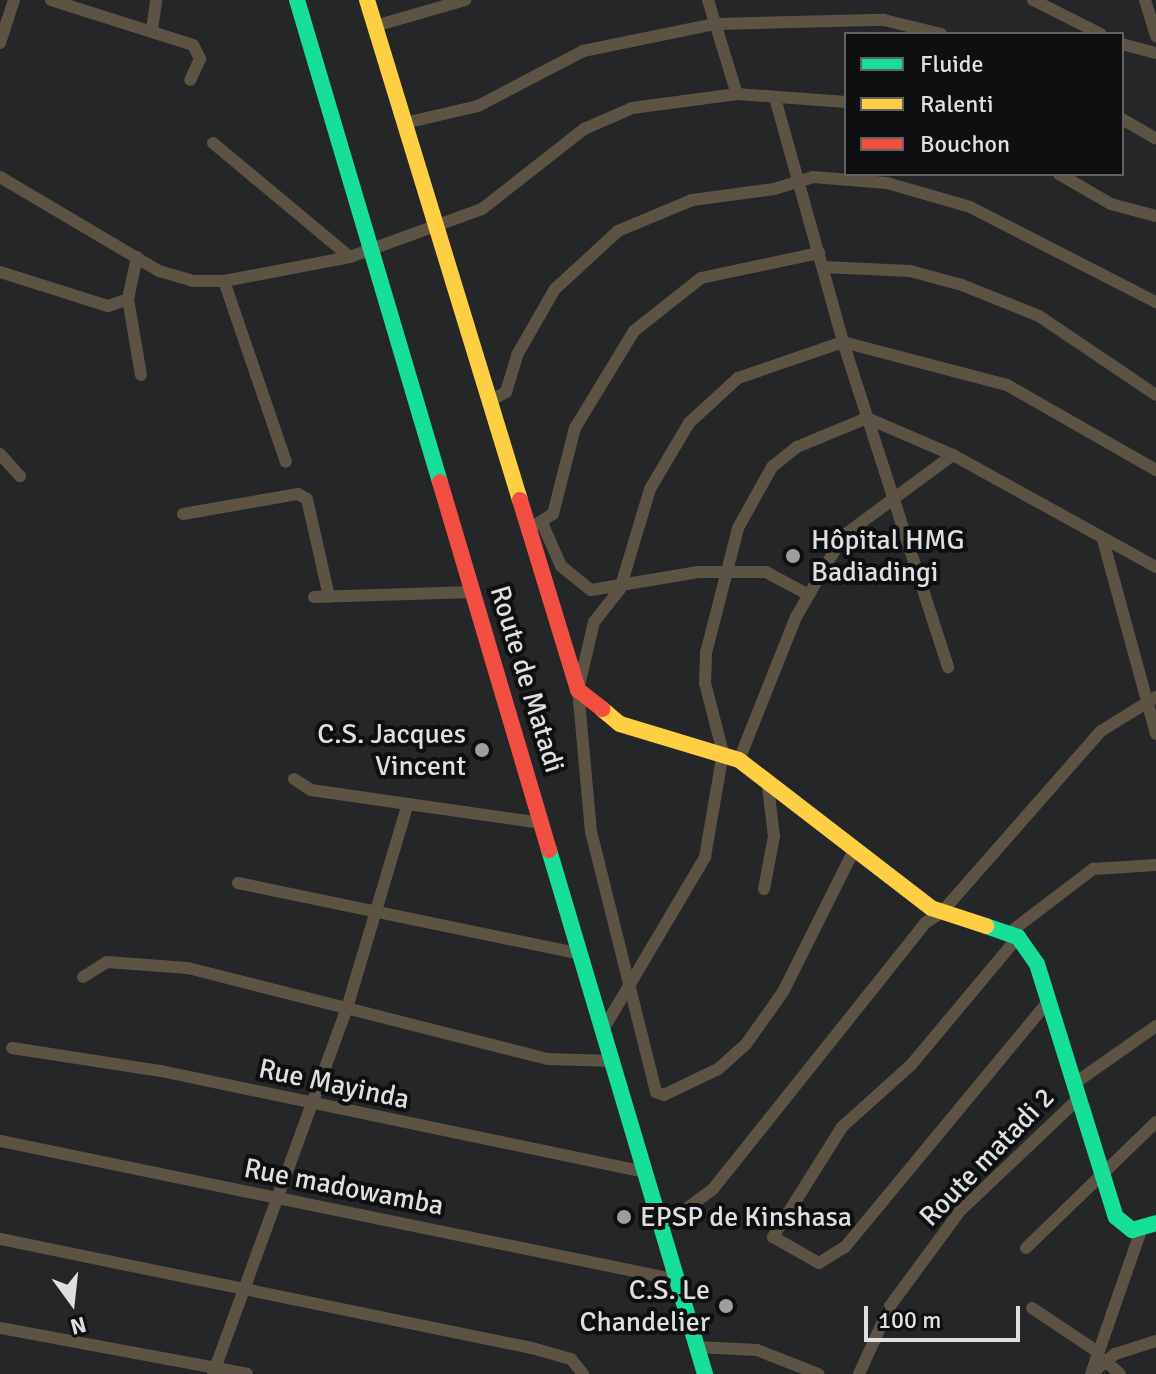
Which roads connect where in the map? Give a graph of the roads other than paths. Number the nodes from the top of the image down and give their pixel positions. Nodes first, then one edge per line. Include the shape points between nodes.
1 (14, 0) edge
2 (51, 0) edge
3 (156, 0) edge
4 (297, 0) edge
5 (367, 0) edge
6 (465, 0) edge
7 (708, 0) edge
8 (1033, 0) edge
9 (1145, 0) edge
10 (715, 24) junction
11 (375, 26) junction
12 (152, 30) junction
13 (932, 32) edge
14 (1097, 32) edge
15 (1156, 36) edge
16 (0, 43) edge
17 (1124, 45) edge
18 (1156, 53) edge
19 (190, 80) dead end
20 (737, 94) junction
21 (775, 98) junction
22 (844, 102) edge
23 (1124, 120) edge
24 (405, 123) junction
25 (1156, 139) edge
26 (213, 143) dead end
27 (1062, 176) edge
28 (0, 177) edge
29 (798, 182) junction
30 (1155, 217) edge
31 (436, 228) junction
32 (370, 249) junction
33 (819, 253) junction
34 (137, 257) junction
35 (350, 257) junction
36 (824, 267) junction
37 (0, 272) edge
38 (224, 281) junction
39 (128, 299) junction
40 (1156, 302) edge
41 (843, 342) junction
42 (141, 375) dead end
43 (1156, 395) edge
44 (488, 402) junction
45 (867, 418) junction
46 (0, 454) edge
47 (953, 455) junction
48 (286, 462) dead end
49 (1156, 470) edge
50 (20, 476) dead end
51 (893, 499) junction
52 (183, 514) dead end
53 (535, 528) junction
54 (1103, 540) junction
55 (1156, 567) edge
56 (727, 574) junction
57 (620, 589) junction
58 (473, 592) junction
59 (807, 594) junction
60 (314, 597) dead end
61 (329, 597) junction
62 (948, 668) dead end
63 (578, 690) junction
64 (1152, 701) edge
65 (1156, 734) edge
66 (723, 753) junction
67 (739, 760) junction
68 (294, 779) dead end
69 (767, 779) junction
70 (408, 804) junction
71 (542, 823) junction
72 (855, 848) junction
73 (1156, 865) edge
74 (238, 883) dead end
75 (764, 889) dead end
76 (941, 913) junction
77 (378, 914) junction
78 (1013, 935) junction
79 (581, 954) junction
80 (83, 977) dead end
81 (628, 983) junction
82 (1048, 1002) junction
83 (347, 1008) junction
84 (1156, 1026) edge
85 (604, 1028) junction
86 (12, 1048) dead end
87 (613, 1061) junction
88 (1077, 1090) junction
89 (313, 1105) junction
90 (1156, 1122) edge
91 (0, 1141) edge
92 (1099, 1171) junction
93 (646, 1172) junction
94 (279, 1199) junction
95 (663, 1226) junction
96 (1148, 1226) edge
97 (0, 1239) edge
98 (1026, 1248) dead end
99 (678, 1280) junction
100 (247, 1286) junction
101 (1032, 1308) dead end
102 (0, 1328) edge
103 (1156, 1341) edge
104 (697, 1347) junction
105 (1100, 1355) junction
106 (214, 1371) edge
107 (1092, 1372) edge
108 (247, 1374) edge
109 (583, 1374) edge
110 (705, 1374) edge
111 (818, 1374) edge
112 (859, 1374) edge
113 (1120, 1374) edge

1 - 16 street
2 - 12 street
3 - 12 street
4 - 32 main road, Route de Matadi
5 - 11 main road
6 - 11 street
7 - 10 street
8 - 14 street
9 - 15 street
10 - 13 street via 872,19
10 - 20 street
10 - 24 street via 583,51 478,106
11 - 24 main road
12 - 19 street via 199,50
17 - 18 street
20 - 21 street
20 - 31 street via 632,108 596,124 482,209
21 - 22 street
21 - 29 street
23 - 25 street
24 - 31 main road
26 - 35 street
27 - 30 street via 1111,204
28 - 34 street
29 - 33 street
29 - 40 street via 828,175 887,183 970,207
29 - 44 street via 692,200 618,231 555,289 517,355 506,392
31 - 32 street
31 - 44 main road
32 - 35 street
32 - 58 main road, Route de Matadi
33 - 36 street
33 - 53 street via 701,278 634,331 575,428 560,500
34 - 38 street via 174,277
34 - 39 street
35 - 38 street
36 - 41 street
36 - 43 street via 895,269 962,285 1039,316
37 - 39 street via 108,306
38 - 48 street
39 - 42 street
41 - 45 street
41 - 49 street via 1007,385
41 - 57 street via 738,378 689,423 650,489
44 - 53 main road
45 - 47 street
45 - 51 street
45 - 56 street via 797,447 772,467 738,528
46 - 50 street
47 - 51 street
47 - 54 street
51 - 59 street via 843,536
51 - 62 street
52 - 61 street via 298,494 307,499
53 - 57 street via 576,582 591,590
53 - 63 main road
54 - 55 street
54 - 64 street
56 - 57 street via 699,572
56 - 59 street via 766,572
56 - 66 street via 705,668
57 - 63 street via 594,622
58 - 61 street
58 - 71 main road, Route de Matadi
59 - 67 street
60 - 61 street
63 - 66 main road via 620,724
63 - 81 street via 591,832
64 - 65 street
64 - 76 street via 1101,731
66 - 67 main road
66 - 81 street via 699,875
67 - 69 main road
68 - 70 street via 311,790
69 - 72 main road
69 - 75 street via 774,836
70 - 71 street
70 - 77 street
71 - 79 main road, Route de Matadi
72 - 76 main road
72 - 81 street via 783,992 724,1066 664,1095 656,1092
73 - 78 street via 1093,869
74 - 77 street
76 - 78 main road
76 - 95 street via 925,923 713,1189
77 - 79 street
77 - 83 street
78 - 82 main road via 1037,964
78 - 82 street via 911,1065 842,1127 773,1237 819,1263 845,1247
79 - 85 main road, Route de Matadi
80 - 83 street via 107,962 188,968
81 - 85 street
82 - 88 main road
83 - 87 street via 548,1059
83 - 89 street
84 - 88 street, Route matadi 2
85 - 87 main road, Route de Matadi
86 - 89 street, Rue Mayinda via 161,1071
87 - 93 main road, Route de Matadi
88 - 92 main road
88 - 112 street, Route matadi 2 via 960,1211 890,1306
89 - 93 street, Rue Mayinda
89 - 94 street
90 - 92 street
91 - 94 street, Rue madowamba
92 - 96 main road via 1116,1217
92 - 98 street
93 - 95 main road, Route de Matadi
94 - 99 street, Rue madowamba
94 - 100 street
95 - 99 main road, Route de Matadi
96 - 105 street
97 - 100 street
99 - 104 main road, Route de Matadi
100 - 106 street
100 - 109 street via 532,1348 571,1359
101 - 105 street
102 - 106 street
103 - 105 street
104 - 110 main road, Route de Matadi
104 - 111 street via 757,1350
105 - 107 street
105 - 113 street
106 - 108 street

